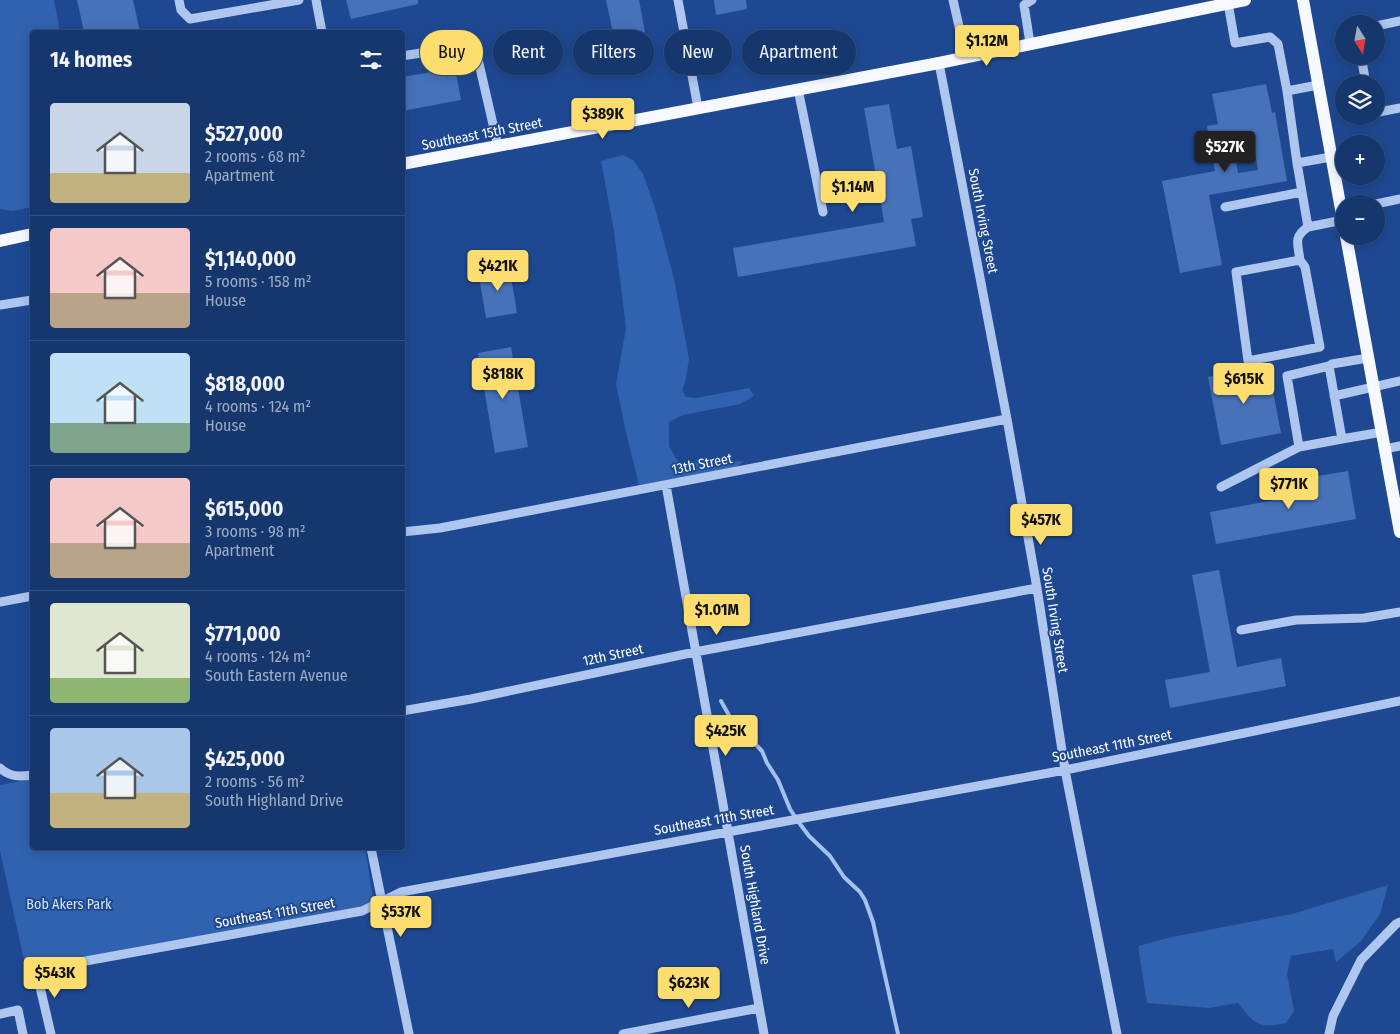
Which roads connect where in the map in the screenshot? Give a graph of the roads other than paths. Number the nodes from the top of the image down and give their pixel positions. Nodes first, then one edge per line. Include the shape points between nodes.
1 (179, 0) edge
2 (299, 0) edge
3 (316, 0) edge
4 (678, 0) edge
5 (953, 0) edge
6 (1032, 0) edge
7 (1245, 0) edge
8 (1303, 0) edge
9 (1228, 3) junction
10 (1400, 21) edge
11 (1385, 24) edge
12 (322, 30) edge
13 (1030, 44) junction
14 (405, 56) edge
15 (966, 57) junction
16 (939, 63) junction
17 (1318, 85) junction
18 (798, 89) junction
19 (1287, 91) junction
20 (698, 108) junction
21 (1400, 108) edge
22 (1385, 111) edge
23 (498, 146) junction
24 (1331, 157) junction
25 (405, 163) edge
26 (1297, 163) junction
27 (1302, 192) junction
28 (1339, 195) edge
29 (1400, 199) edge
30 (1385, 202) edge
31 (1225, 207) dead end
32 (823, 212) dead end
33 (1335, 219) edge
34 (1308, 226) junction
35 (30, 234) edge
36 (0, 241) edge
37 (1348, 245) edge
38 (1300, 260) junction
39 (30, 300) edge
40 (0, 305) edge
41 (1368, 358) junction
42 (1330, 366) junction
43 (1400, 381) edge
44 (1373, 387) junction
45 (1334, 396) junction
46 (1007, 420) junction
47 (1382, 432) junction
48 (1342, 439) junction
49 (1400, 446) edge
50 (1299, 447) junction
51 (1385, 449) junction
52 (666, 485) junction
53 (1221, 487) dead end
54 (405, 532) edge
55 (1400, 532) edge
56 (1037, 588) junction
57 (30, 596) edge
58 (0, 602) edge
59 (1400, 612) edge
60 (1241, 630) dead end
61 (695, 652) junction
62 (1400, 701) edge
63 (405, 710) edge
64 (0, 768) edge
65 (1065, 770) junction
66 (30, 775) edge
67 (728, 832) junction
68 (371, 850) edge
69 (382, 902) junction
70 (1400, 922) edge
71 (759, 1008) junction
72 (0, 1014) edge
73 (23, 1034) edge
74 (51, 1034) edge
75 (409, 1034) edge
76 (624, 1034) edge
77 (764, 1034) edge
78 (1117, 1034) edge
79 (1329, 1034) edge

1 - 2 street via 181,10 190,18
3 - 12 street
4 - 20 street
5 - 15 street
6 - 13 street via 1024,6
7 - 9 main road, Southeast 15th Street
8 - 17 main road
9 - 13 main road, Southeast 15th Street
9 - 19 street via 1235,42 1270,37 1278,44
10 - 11 street
13 - 15 main road, Southeast 15th Street
14 - 23 street via 464,46 477,55
15 - 16 main road, Southeast 15th Street
16 - 18 main road, Southeast 15th Street
16 - 46 street, South Irving Street
17 - 19 street
17 - 24 main road
18 - 20 main road, Southeast 15th Street
18 - 32 street
19 - 26 street
20 - 23 main road, Southeast 15th Street
21 - 22 street
23 - 25 main road, Southeast 15th Street
24 - 26 street
24 - 28 main road
26 - 27 street
27 - 31 street
27 - 34 street
29 - 30 street
33 - 34 street
34 - 38 street via 1299,232 1297,238
35 - 36 main road
37 - 41 main road
38 - 38 street via 1236,272 1248,361 1320,347 1305,267
39 - 40 street
41 - 42 street
41 - 44 main road
42 - 45 street
42 - 50 street via 1287,376
43 - 44 street
44 - 45 street
44 - 47 main road
45 - 48 street
46 - 52 street, 13th Street
46 - 56 street, South Irving Street
47 - 48 street
47 - 51 main road
48 - 50 street
49 - 51 street
50 - 53 street
51 - 55 main road
52 - 54 street, 13th Street via 440,528
52 - 61 street, South Highland Drive
56 - 61 street, 12th Street
56 - 65 street, South Irving Street
57 - 58 street
59 - 60 street via 1364,618 1296,620
61 - 63 street, 12th Street
61 - 67 street, South Highland Drive
62 - 65 street, Southeast 11th Street
64 - 66 street via 8,775
65 - 67 street, Southeast 11th Street
65 - 78 street, South Irving Street
67 - 69 street, Southeast 11th Street via 401,892
67 - 71 street, South Highland Drive
68 - 69 street
69 - 74 street, Southeast 11th Street via 362,911 36,970
69 - 75 street
70 - 79 street via 1361,960 1333,1016
71 - 76 street
71 - 77 street, South Highland Drive
72 - 73 street via 18,1010

